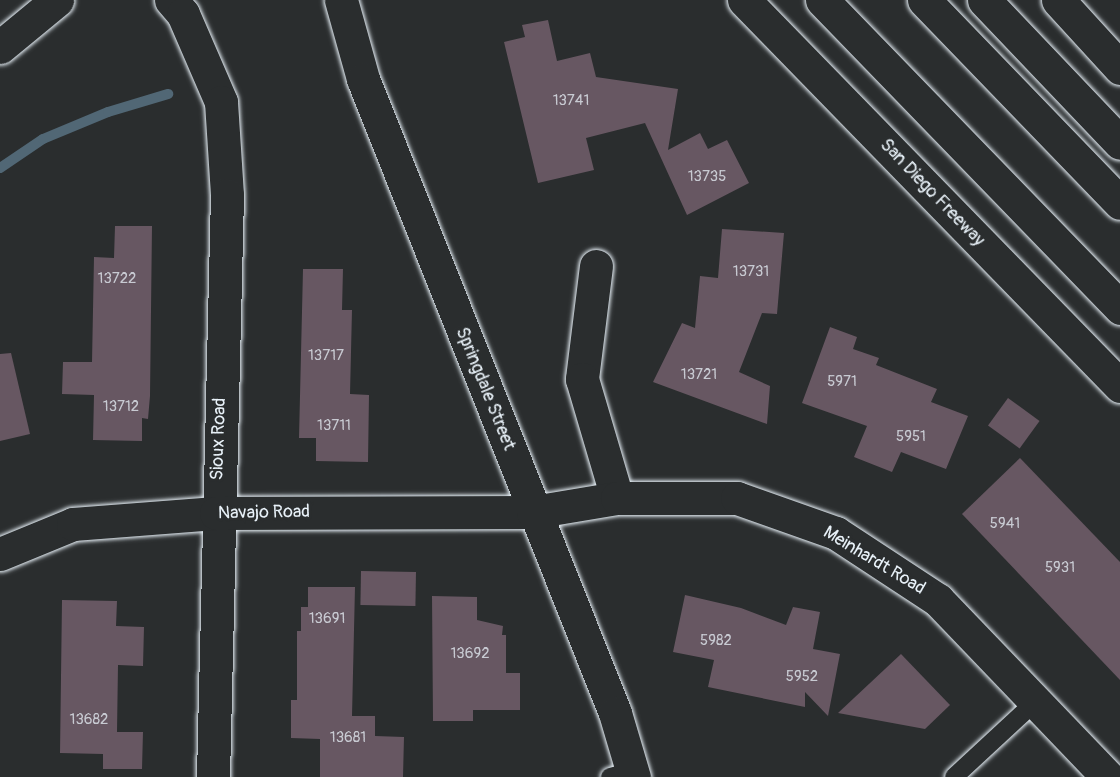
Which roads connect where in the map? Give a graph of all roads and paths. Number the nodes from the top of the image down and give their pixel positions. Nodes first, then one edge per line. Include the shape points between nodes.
1 (57, 0) edge
2 (171, 0) edge
3 (340, 0) edge
4 (744, 0) edge
5 (822, 0) edge
6 (924, 0) edge
7 (984, 0) edge
8 (1058, 0) edge
9 (0, 47) edge
10 (1120, 68) edge
11 (1120, 143) edge
12 (1120, 203) edge
13 (597, 266) dead end
14 (1120, 308) edge
15 (1120, 386) edge
16 (617, 498) junction
17 (533, 512) junction
18 (216, 513) junction
19 (0, 554) edge
20 (1035, 702) junction
21 (626, 775) edge
22 (213, 777) edge
23 (954, 777) edge
24 (1108, 777) edge

1 - 9 main road
2 - 18 main road, Sioux Road via 183,14 221,102 227,195
3 - 17 main road, Springdale Street via 363,79
4 - 15 main road, San Diego Freeway
5 - 14 main road
6 - 12 main road
7 - 11 main road
8 - 10 main road
13 - 16 main road via 582,379
16 - 17 main road, Meinhardt Road
16 - 20 main road, Meinhardt Road via 737,498 836,533 938,600
17 - 18 main road, Navajo Road
17 - 21 main road, Springdale Street via 615,712
18 - 19 main road, Navajo Road via 73,524
18 - 22 main road, Sioux Road
20 - 23 lane
20 - 24 main road, Meinhardt Road

